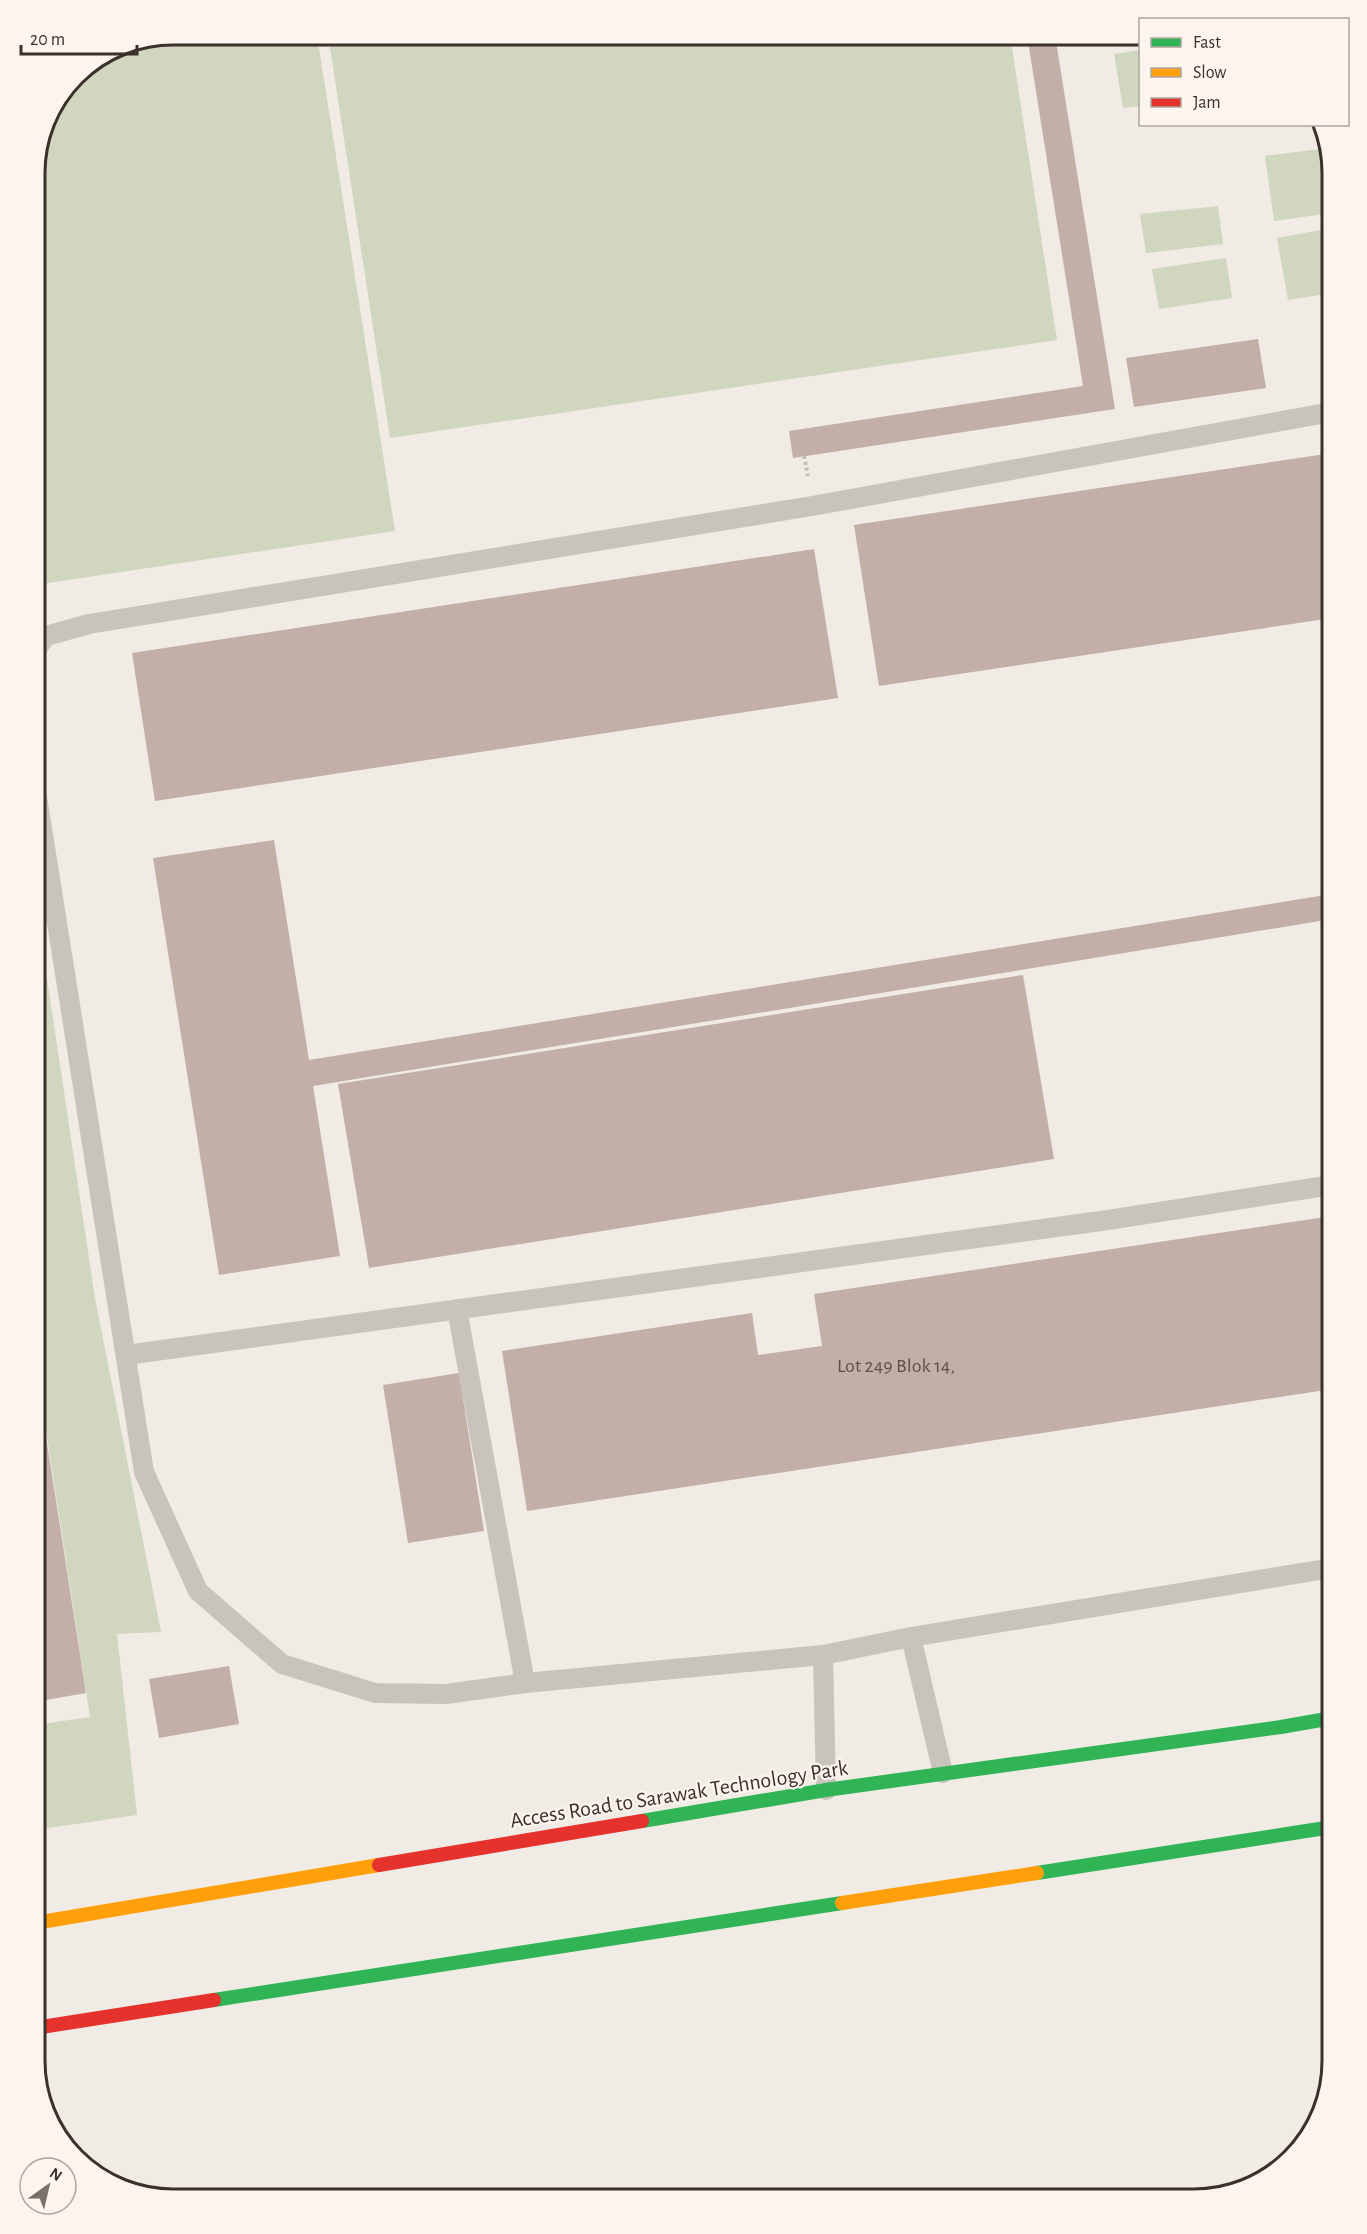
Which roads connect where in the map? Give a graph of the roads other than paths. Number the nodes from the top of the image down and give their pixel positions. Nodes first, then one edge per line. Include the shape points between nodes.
1 (1322, 414) edge
2 (45, 637) edge
3 (45, 847) edge
4 (1322, 1187) edge
5 (457, 1309) junction
6 (126, 1355) junction
7 (1322, 1570) edge
8 (911, 1637) junction
9 (823, 1655) junction
10 (525, 1683) junction
11 (1322, 1720) edge
12 (944, 1773) junction
13 (826, 1790) junction
14 (1322, 1829) edge
15 (45, 1921) edge
16 (45, 2026) edge

1 - 2 lane via 812,506 89,624
3 - 6 lane
4 - 5 lane via 1108,1220
5 - 6 lane
5 - 10 lane
6 - 10 lane via 144,1472 198,1591 282,1664 375,1693 446,1694
7 - 8 lane
8 - 9 lane
8 - 12 lane
9 - 10 lane
9 - 13 lane
11 - 12 street, Access Road to Sarawak Technology Park
12 - 13 street, Access Road to Sarawak Technology Park
13 - 15 street, Access Road to Sarawak Technology Park
14 - 16 street

